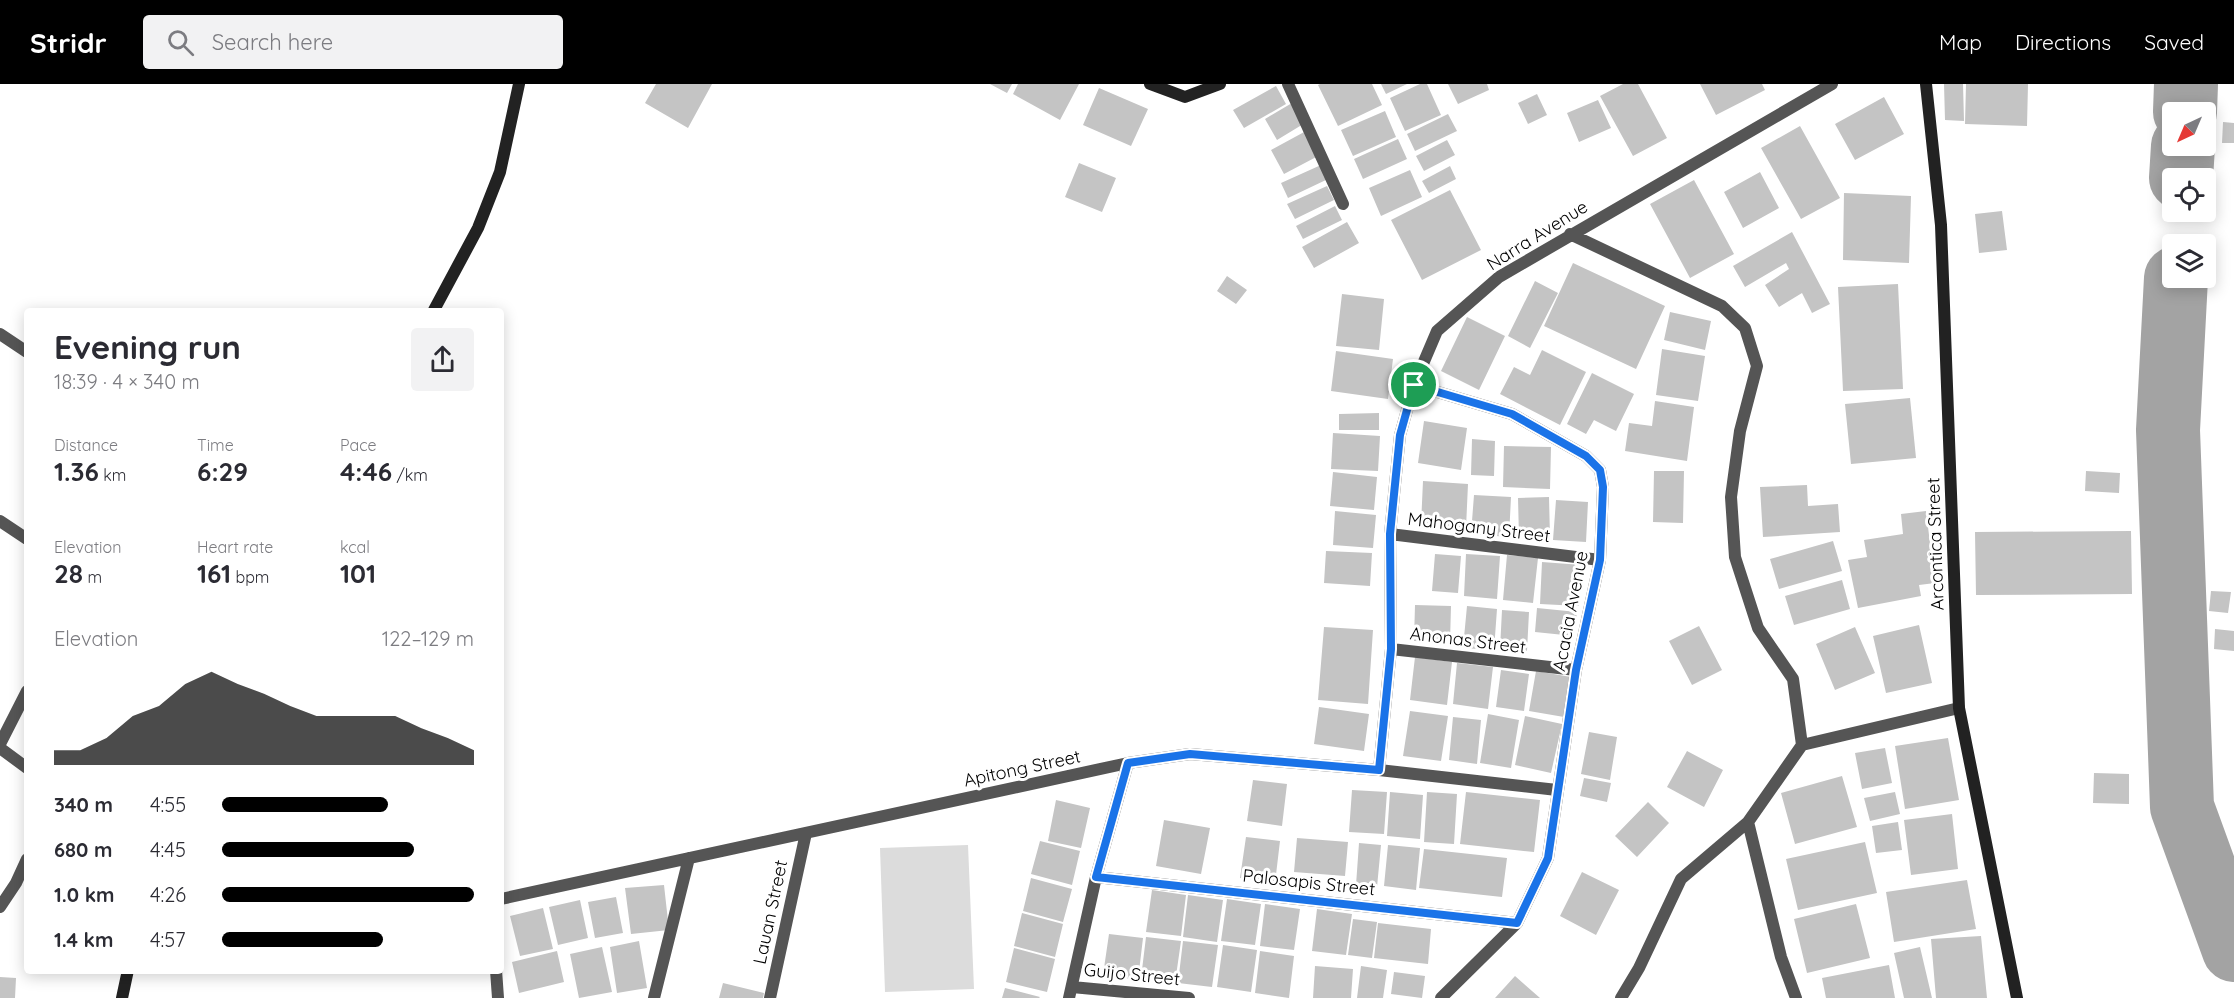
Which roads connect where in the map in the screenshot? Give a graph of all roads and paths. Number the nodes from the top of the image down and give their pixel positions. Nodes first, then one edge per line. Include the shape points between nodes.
1 (519, 84) edge
2 (1150, 84) edge
3 (1220, 84) edge
4 (1288, 84) edge
5 (1832, 84) edge
6 (1926, 84) edge
7 (1343, 204) dead end
8 (1570, 234) junction
9 (435, 308) edge
10 (0, 334) edge
11 (24, 350) edge
12 (1414, 385) junction
13 (0, 521) edge
14 (1390, 534) junction
15 (24, 537) edge
16 (1600, 560) junction
17 (1391, 649) junction
18 (1576, 670) junction
19 (24, 696) edge
20 (1959, 708) junction
21 (0, 746) edge
22 (1802, 746) junction
23 (1128, 763) junction
24 (24, 766) edge
25 (1379, 770) junction
26 (1557, 790) junction
27 (1748, 822) junction
28 (806, 833) junction
29 (689, 858) junction
30 (24, 866) edge
31 (1096, 877) junction
32 (504, 898) edge
33 (0, 907) edge
34 (1517, 923) junction
35 (127, 974) edge
36 (496, 974) edge
37 (1071, 992) edge
38 (122, 998) edge
39 (498, 998) edge
40 (654, 998) edge
41 (770, 998) edge
42 (1189, 998) edge
43 (1441, 998) edge
44 (1621, 998) edge
45 (1796, 998) edge
46 (2017, 998) edge

1 - 9 street via 500,172 478,228
2 - 3 street via 1185,97
4 - 7 street
5 - 8 street, Narra Avenue
6 - 20 street, Arcontica Street via 1941,225
8 - 12 street, Narra Avenue via 1499,277 1437,331
8 - 22 street via 1722,306 1745,328 1757,366 1740,431 1731,497 1735,557 1758,628 1793,679
10 - 11 street
12 - 14 street, Narra Avenue via 1400,435
12 - 16 street, Acacia Avenue via 1512,414 1586,456 1600,470 1603,487
13 - 15 street
14 - 16 street, Mahogany Street
14 - 17 street, Narra Avenue
16 - 18 street, Acacia Avenue
17 - 18 street, Anonas Street
17 - 25 street, Narra Avenue
18 - 26 street, Acacia Avenue
19 - 21 street
20 - 22 street
20 - 46 street, Arcontica Street
21 - 24 street
22 - 27 street
23 - 25 street, Apitong Street via 1190,754
23 - 28 street, Apitong Street
23 - 31 street
25 - 26 street, Apitong Street
26 - 34 street, Acacia Avenue via 1548,858
27 - 44 street via 1681,879
27 - 45 street via 1781,957
28 - 29 street, Apitong Street
28 - 41 street, Lauan Street
29 - 32 street, Apitong Street
29 - 40 street
30 - 33 street
31 - 34 street, Palosapis Street
31 - 37 street
34 - 43 street, Acacia Avenue
35 - 38 street
36 - 39 street
37 - 42 street, Guijo Street

